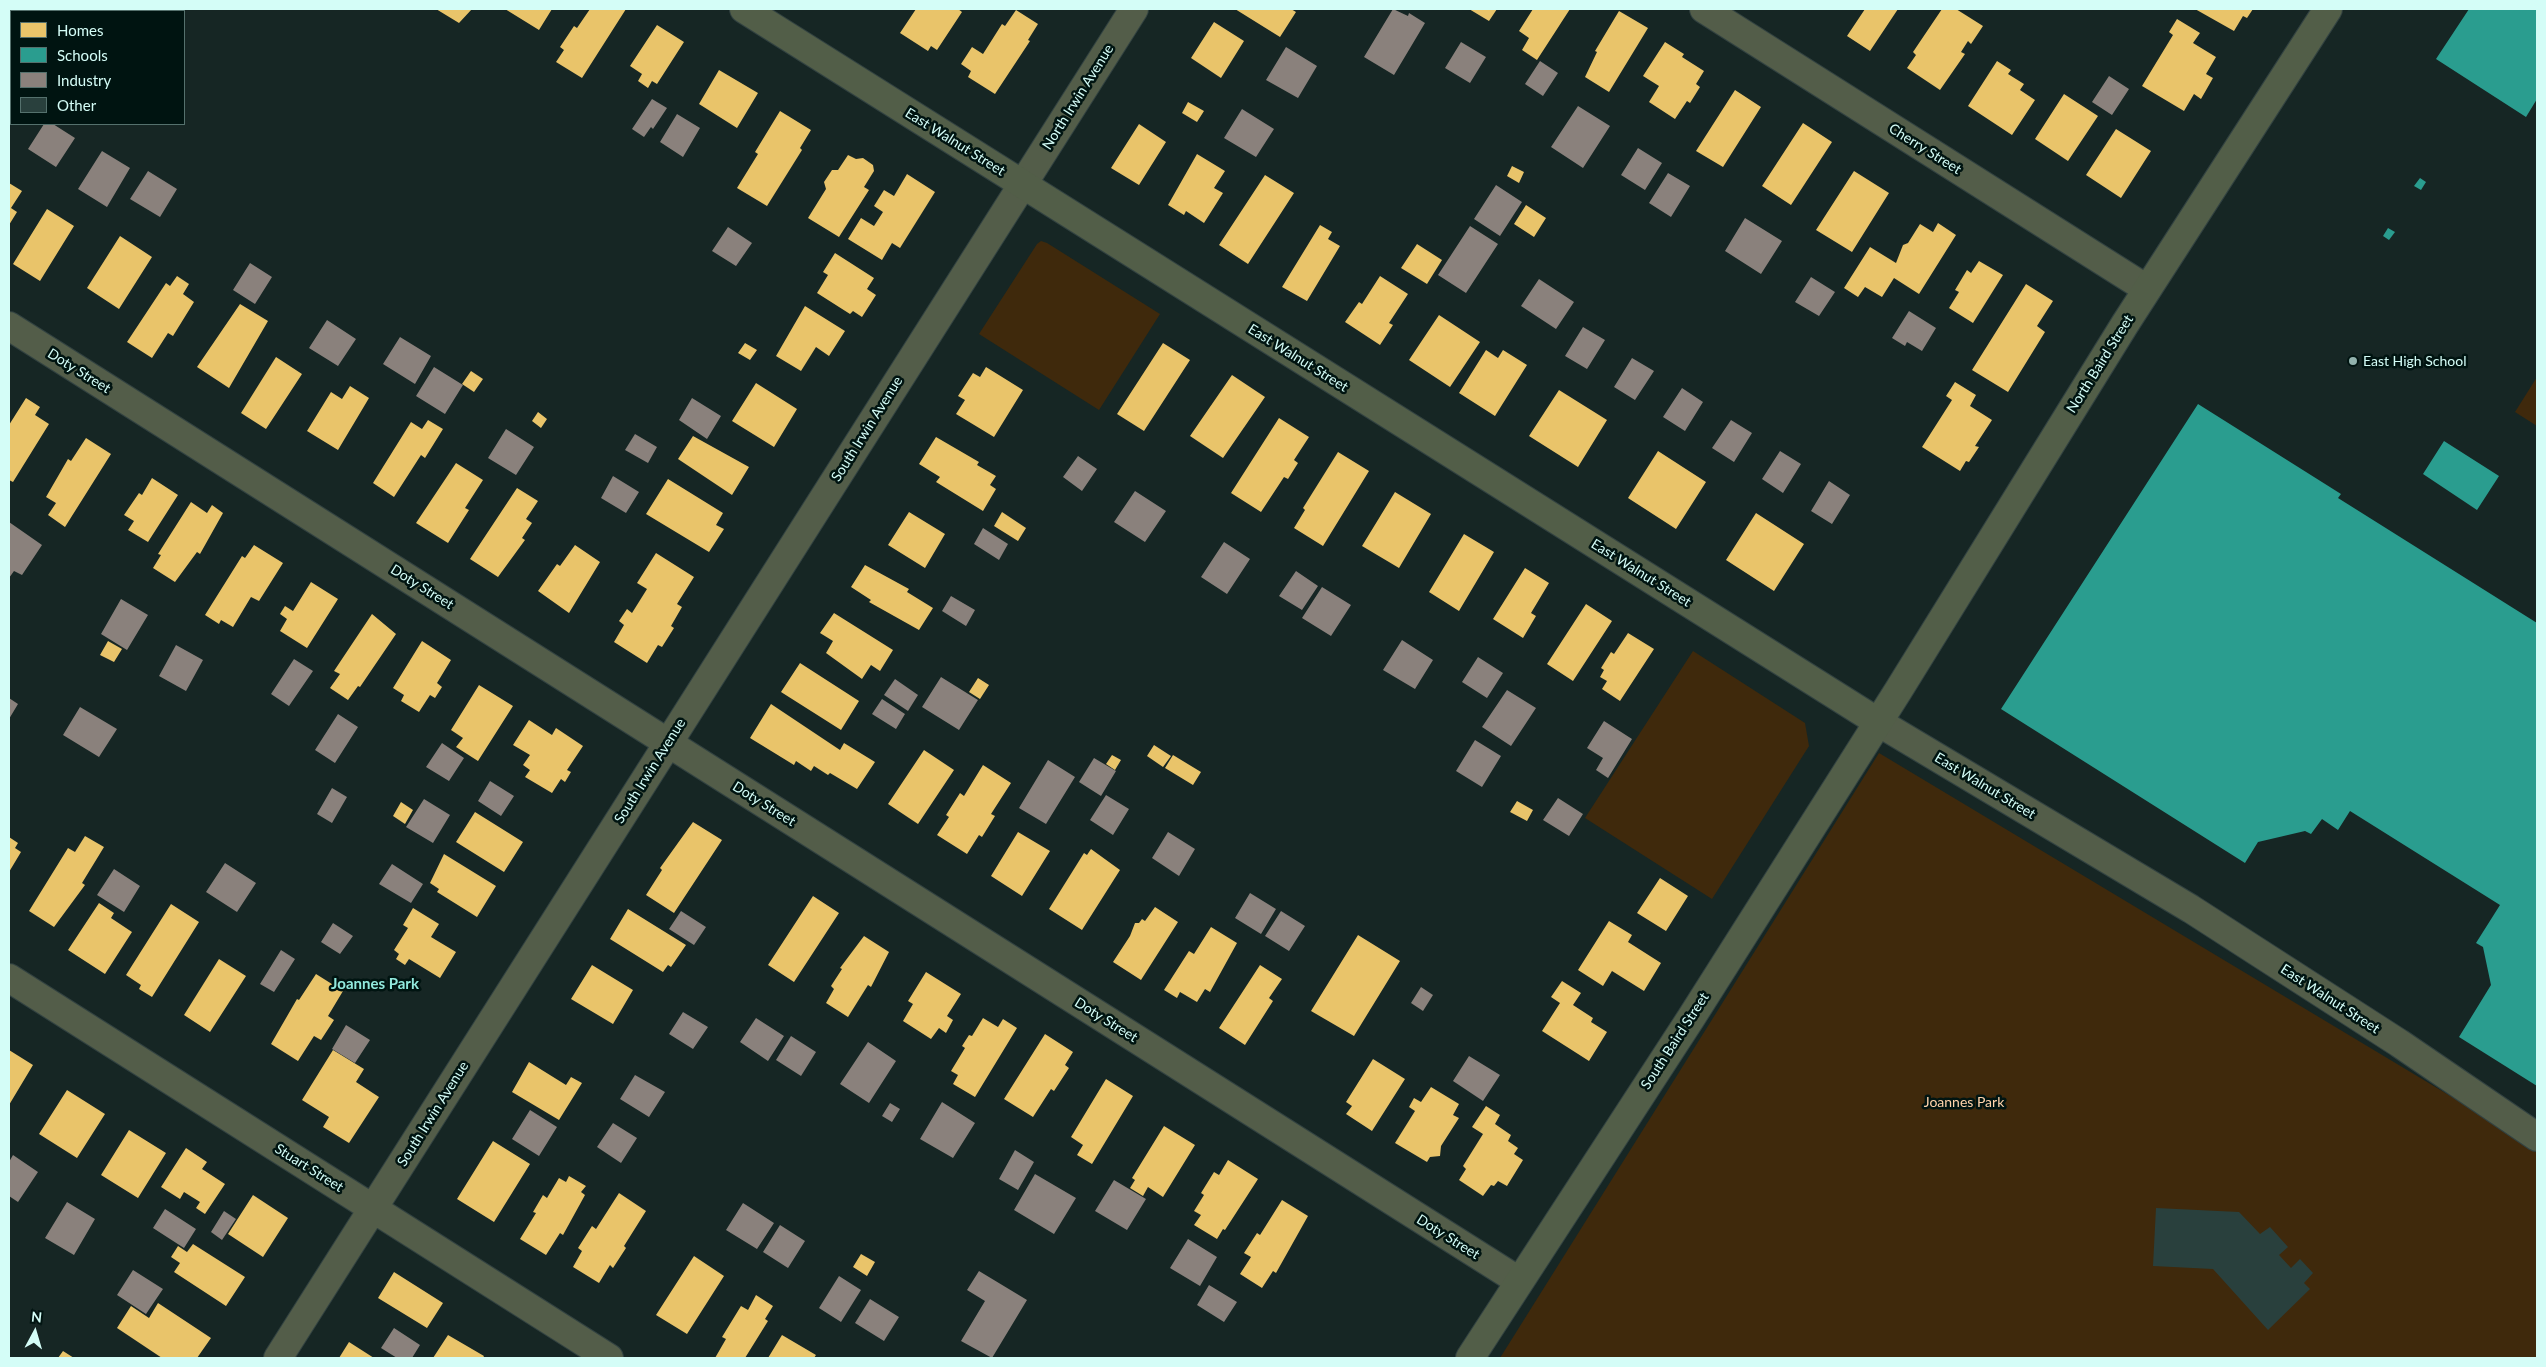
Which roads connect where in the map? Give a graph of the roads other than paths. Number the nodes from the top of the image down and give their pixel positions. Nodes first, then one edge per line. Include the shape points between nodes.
1 (744, 9) edge
2 (1134, 9) edge
3 (1704, 9) edge
4 (2328, 9) edge
5 (1022, 185) junction
6 (2147, 289) junction
7 (9, 326) edge
8 (1878, 722) junction
9 (668, 743) junction
10 (9, 978) edge
11 (2537, 1137) edge
12 (373, 1209) junction
13 (1519, 1281) junction
14 (278, 1358) edge
15 (609, 1358) edge
16 (1470, 1358) edge

1 - 5 street, East Walnut Street
2 - 5 street, North Irwin Avenue
3 - 6 street, Cherry Street
4 - 6 street, North Baird Street
5 - 8 street, East Walnut Street
5 - 9 street, South Irwin Avenue
6 - 8 street, North Baird Street
7 - 9 street, Doty Street
8 - 11 street, East Walnut Street via 2191,909 2399,1043
8 - 13 street, South Baird Street
9 - 12 street, South Irwin Avenue
9 - 13 street, Doty Street
10 - 12 street, Stuart Street
12 - 14 street, South Irwin Avenue
12 - 15 street, Stuart Street
13 - 16 street, South Baird Street

